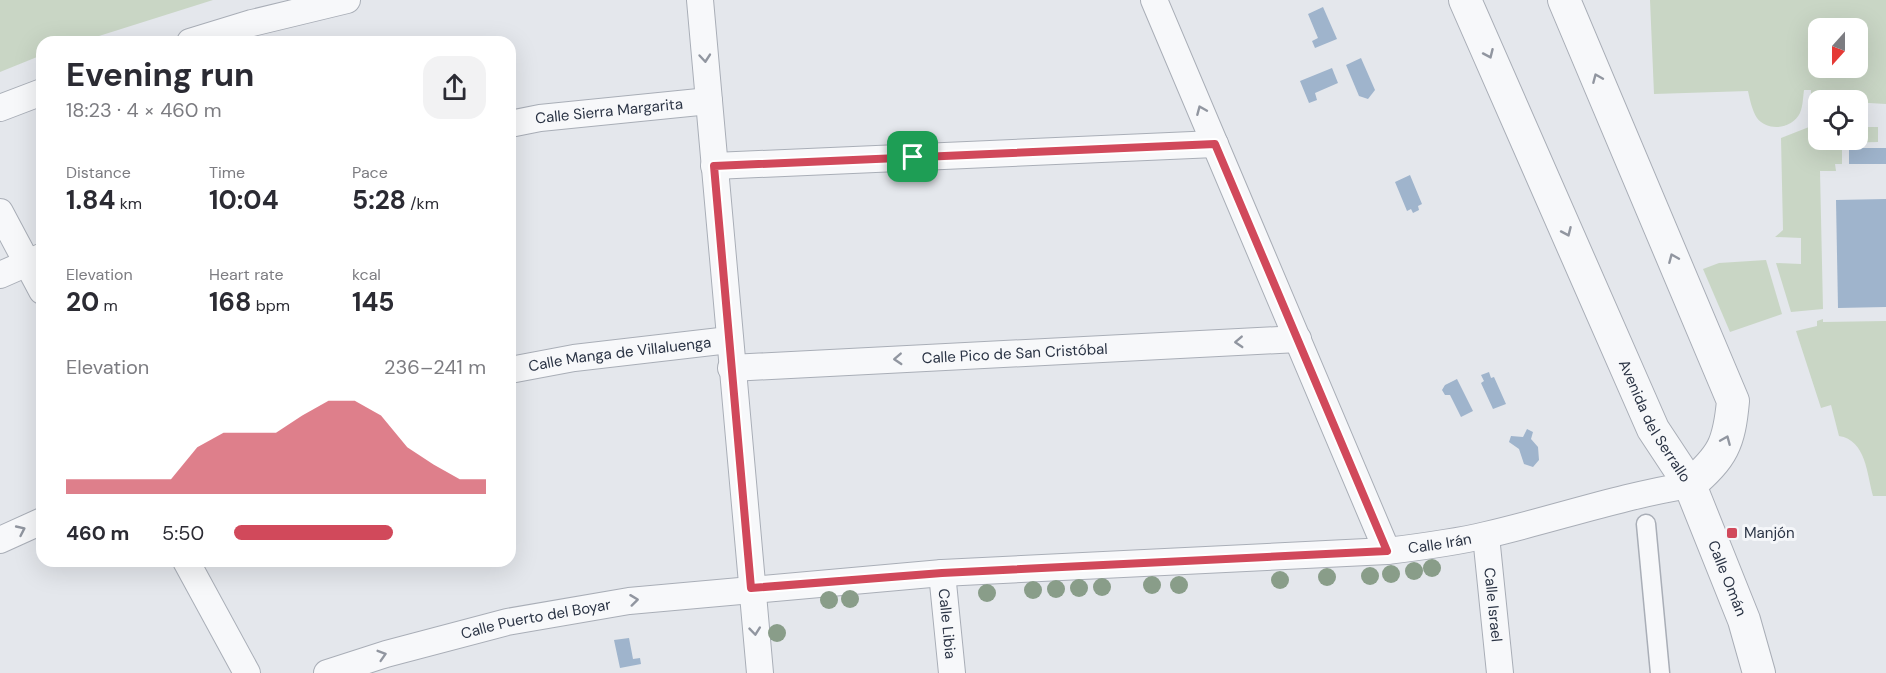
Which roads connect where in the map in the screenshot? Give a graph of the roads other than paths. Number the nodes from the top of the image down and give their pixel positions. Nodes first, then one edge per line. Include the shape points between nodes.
1 (347, 0) edge
2 (700, 0) edge
3 (1154, 0) edge
4 (1465, 0) edge
5 (1564, 0) edge
6 (210, 36) edge
7 (36, 94) edge
8 (709, 101) junction
9 (0, 108) edge
10 (516, 123) edge
11 (1215, 144) junction
12 (714, 166) junction
13 (0, 213) edge
14 (34, 260) edge
15 (0, 275) edge
16 (1298, 339) junction
17 (729, 340) junction
18 (731, 368) junction
19 (516, 369) edge
20 (1690, 485) junction
21 (36, 524) edge
22 (1646, 524) dead end
23 (1486, 536) junction
24 (0, 540) edge
25 (1387, 551) junction
26 (189, 567) edge
27 (942, 573) junction
28 (751, 588) junction
29 (247, 673) edge
30 (327, 673) edge
31 (760, 673) edge
32 (952, 673) edge
33 (1500, 673) edge
34 (1660, 673) edge
35 (1759, 673) edge

1 - 6 street
2 -> 8 street
11 -> 3 street
4 -> 20 street, Avenida del Serrallo via 1653,429
20 -> 5 street, Avenida del Serrallo via 1715,463 1730,434 1733,401
7 - 9 street
8 - 10 street, Calle Sierra Margarita
8 - 12 street
11 - 12 street
11 - 16 street
12 - 17 street
13 - 14 street
14 - 15 street
16 -> 18 street, Calle Pico de San Cristóbal
16 - 25 street
17 - 18 street
17 - 19 street, Calle Manga de Villaluenga
18 - 28 street
20 - 23 street, Calle Irán via 1646,492
20 - 35 street, Calle Omán via 1744,620
24 -> 21 street
22 - 34 street
23 - 25 street, Calle Irán
23 - 33 street, Calle Israel
25 - 27 street, Calle Irán
26 - 29 street
27 - 28 street, Calle Irán
27 - 32 street, Calle Libia
30 -> 28 street, Calle Puerto del Boyar via 507,622 629,601
28 -> 31 street

